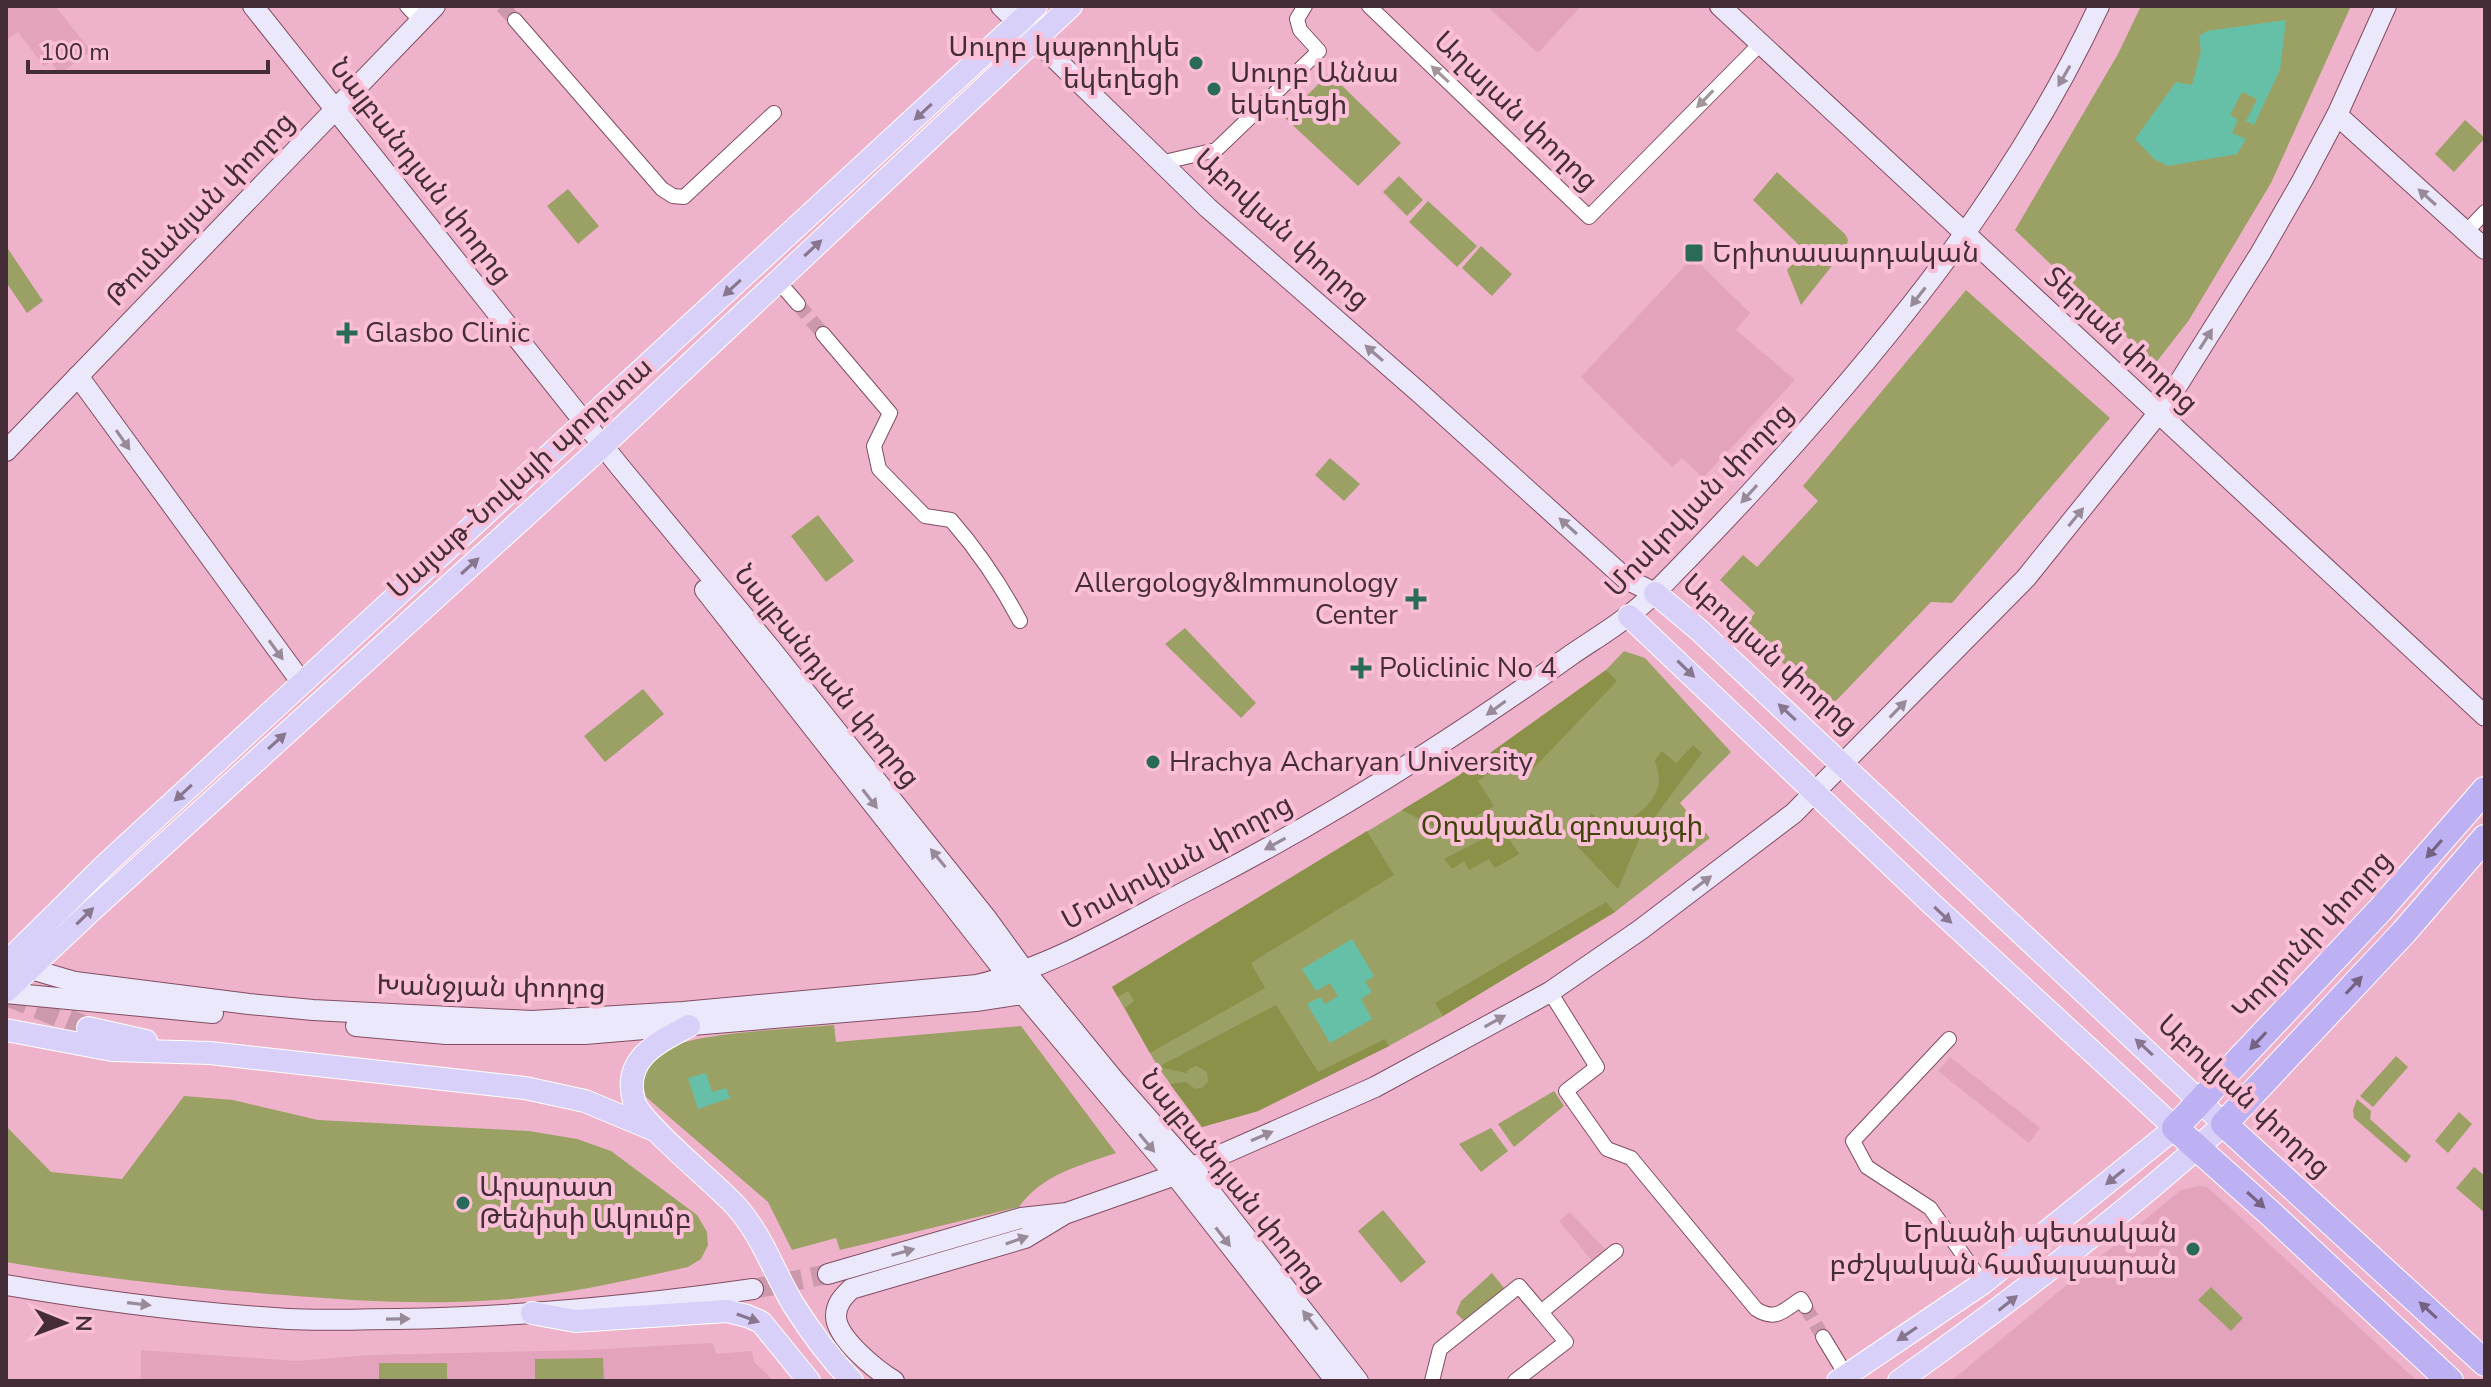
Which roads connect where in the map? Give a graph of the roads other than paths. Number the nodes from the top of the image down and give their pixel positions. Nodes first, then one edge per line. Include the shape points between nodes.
1 (238, 6) edge
2 (253, 6) edge
3 (1001, 6) edge
4 (1036, 6) edge
5 (1071, 6) edge
6 (1305, 6) edge
7 (1369, 6) edge
8 (1720, 6) edge
9 (2099, 6) edge
10 (2386, 6) edge
11 (421, 11) edge
12 (515, 20) tunnel mouth
13 (1019, 23) junction
14 (1036, 39) junction
15 (1760, 44) junction
16 (333, 113) junction
17 (774, 113) dead end
18 (2337, 115) junction
19 (1160, 163) junction
20 (2485, 212) edge
21 (2466, 232) junction
22 (1965, 235) junction
23 (2485, 249) edge
24 (778, 281) junction
25 (798, 304) tunnel mouth
26 (823, 334) tunnel mouth
27 (78, 376) junction
28 (2159, 413) junction
29 (582, 425) junction
30 (600, 448) junction
31 (6, 451) edge
32 (1655, 593) junction
33 (1629, 616) junction
34 (1020, 621) dead end
35 (302, 683) junction
36 (2485, 716) edge
37 (1844, 765) junction
38 (2485, 790) edge
39 (1816, 794) junction
40 (2485, 838) edge
41 (6, 961) edge
42 (29, 970) junction
43 (1016, 974) junction
44 (6, 992) edge
45 (1550, 992) junction
46 (1023, 994) junction
47 (689, 1026) junction
48 (88, 1028) tunnel mouth
49 (6, 1030) edge
50 (1949, 1039) dead end
51 (210, 1053) junction
52 (2201, 1100) junction
53 (2224, 1124) junction
54 (2175, 1128) junction
55 (657, 1131) junction
56 (2198, 1148) junction
57 (1183, 1171) junction
58 (1067, 1213) junction
59 (1616, 1251) dead end
60 (828, 1274) tunnel mouth
61 (1983, 1283) junction
62 (6, 1285) edge
63 (753, 1289) tunnel mouth
64 (1805, 1306) dead end
65 (1541, 1312) junction
66 (532, 1313) junction
67 (1823, 1337) tunnel mouth
68 (2485, 1363) edge
69 (1842, 1378) edge
70 (809, 1381) edge
71 (852, 1381) edge
72 (894, 1381) edge
73 (1336, 1381) edge
74 (1358, 1381) edge
75 (1432, 1381) edge
76 (1515, 1381) edge
77 (1899, 1381) edge
78 (2450, 1381) edge

1 - 16 main road, Նալբանդյան փողոց
2 - 16 main road, Նալբանդյան փողոց
3 - 13 main road, Աբովյան փողոց
4 - 13 main road, Սայաթ-Նովայի պողոտա
5 - 14 main road, Սայաթ-Նովայի պողոտա
6 - 19 street via 1297,19 1300,30 1319,51 1216,150
15 -> 7 street, Աղայան փողոց via 1589,217
8 - 15 main road, Տերյան փողոց
9 -> 22 main road, Մոսկովյան փողոց via 2037,124
10 - 18 main road
11 - 16 main road, Թումանյան փողոց
12 - 17 street via 673,196 684,197
13 - 14 main road, Աբովյան փողոց
13 -> 29 main road, Սայաթ-Նովայի պողոտա
14 - 19 main road, Աբովյան փողոց
24 -> 14 main road, Սայաթ-Նովայի պողոտա
15 - 22 main road, Տերյան փողոց
16 - 27 main road, Թումանյան փողոց
16 - 29 main road, Նալբանդյան փողոց
21 -> 18 main road
28 -> 18 main road via 2260,254
32 -> 19 main road, Աբովյան փողոց via 1626,579
20 - 21 street
21 - 23 main road
22 - 28 main road, Տերյան փողոց
22 -> 32 main road, Մոսկովյան փողոց via 1841,393
24 - 25 street
24 - 30 main road, Սայաթ-Նովայի պողոտա
26 - 34 street via 890,413 874,446 879,469 925,516 951,520 973,545
27 - 31 main road, Թումանյան փողոց
27 -> 35 main road
28 - 36 main road, Տերյան փողոց
37 -> 28 main road via 2026,578
29 - 30 main road, Նալբանդյան փողոց
29 - 35 main road, Սայաթ-Նովայի պողոտա
42 -> 30 main road, Սայաթ-Նովայի պողոտա
30 - 43 main road, Նալբանդյան փողոց
32 - 33 main road, Մոսկովյան փողոց
37 -> 32 main road, Աբովյան փողոց
33 -> 39 main road
33 -> 43 main road, Մոսկովյան փողոց via 1478,721 1315,822
35 -> 41 main road, Սայաթ-Նովայի պողոտա
37 - 39 main road
52 -> 37 main road, Աբովյան փողոց
38 -> 52 highway, Կորյունի փողոց
45 -> 39 main road via 1640,930
39 -> 54 main road
53 -> 40 highway
41 - 42 main road, Խանջյան փողոց
42 - 43 main road, Խանջյան փողոց via 75,982 249,1004 532,1021 977,985
42 - 44 main road, Սայաթ-Նովայի պողոտա
43 - 46 main road, Նալբանդյան փողոց
43 - 57 main road, Նալբանդյան փողոց via 1115,1081
44 - 47 main road, Խանջյան փողոց via 446,1034 585,1034
57 -> 45 main road via 1375,1087
45 - 64 street via 1597,1067 1566,1091 1607,1149 1631,1158 1756,1309 1776,1316 1801,1299
46 - 47 main road, Խանջյան փողոց
46 -> 57 main road, Նալբանդյան փողոց
47 - 55 main road via 656,1043 636,1067 634,1101
48 - 51 main road
49 - 51 main road via 112,1050
50 - 61 street via 1853,1141 1867,1167 1930,1208
51 - 55 main road via 539,1090 585,1101
52 - 53 main road, Աբովյան փողոց
52 - 54 highway, Կորյունի փողոց
53 - 56 main road
68 -> 53 highway, Աբովյան փողոց
54 - 56 highway
54 -> 61 main road, Կորյունի փողոց
55 - 71 main road via 737,1207 760,1237 793,1304
77 -> 56 main road via 2105,1228
56 -> 78 highway
57 - 58 main road
57 -> 73 main road, Նալբանդյան փողոց
74 -> 57 main road, Նալբանդյան փողոց
60 -> 58 main road via 1021,1218
72 -> 58 main road via 856,1350 838,1327 840,1300 851,1289 1025,1238
59 - 65 street
61 -> 69 main road, Կորյունի փողոց
62 -> 66 main road via 291,1319
63 - 66 main road
65 - 75 street via 1519,1286 1440,1349
65 - 76 street via 1566,1342
66 -> 70 main road via 575,1321 727,1311 761,1322
67 - 69 street

